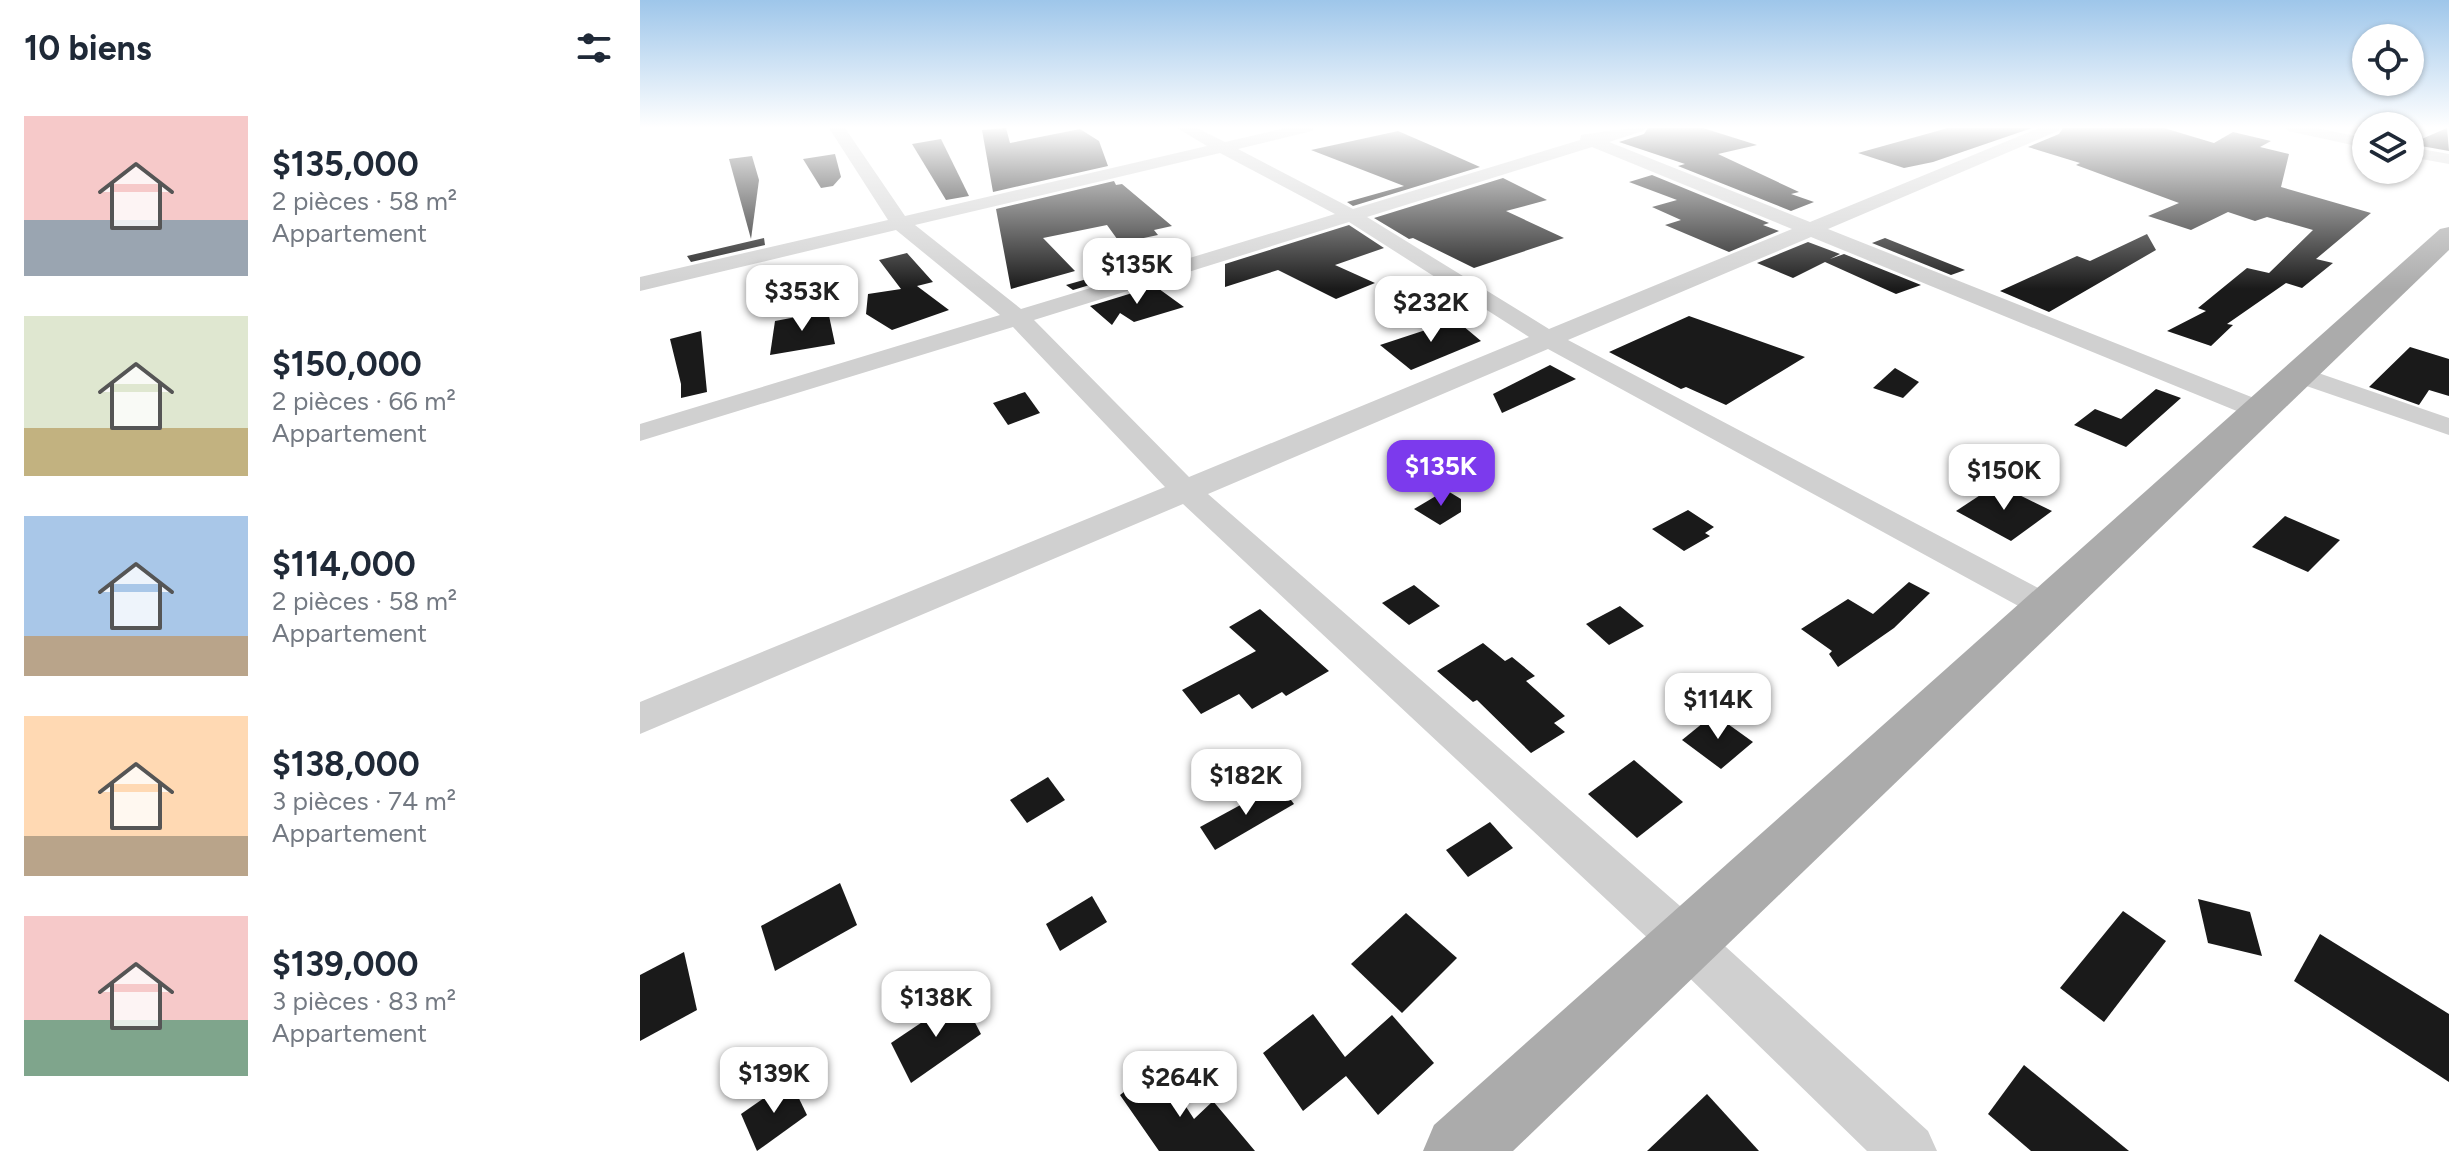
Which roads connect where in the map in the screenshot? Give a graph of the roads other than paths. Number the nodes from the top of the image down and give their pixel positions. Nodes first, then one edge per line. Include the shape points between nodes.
1 (873, 182) edge
2 (1083, 182) edge
3 (1286, 182) edge
4 (1460, 182) edge
5 (1691, 182) edge
6 (1923, 182) edge
7 (1351, 215) junction
8 (901, 224) junction
9 (1807, 230) junction
10 (2449, 235) edge
11 (640, 284) edge
12 (1017, 317) junction
13 (1548, 339) junction
14 (2298, 374) junction
15 (2259, 410) junction
16 (2449, 427) edge
17 (640, 433) edge
18 (1185, 490) junction
19 (2047, 607) junction
20 (640, 719) edge
21 (1686, 942) junction
22 (1460, 1151) edge
23 (1908, 1151) edge

1 - 8 street
2 - 8 street
3 - 7 street
4 - 7 street
5 - 9 street
6 - 9 street
7 - 12 street
7 - 13 street
8 - 11 street
8 - 12 street
9 - 13 street
9 - 15 street
10 - 14 main road
12 - 17 street
12 - 18 street
13 - 18 street
13 - 19 street
14 - 15 main road
14 - 16 street
15 - 19 main road
18 - 20 street
18 - 21 street
19 - 21 main road
21 - 22 main road
21 - 23 street

